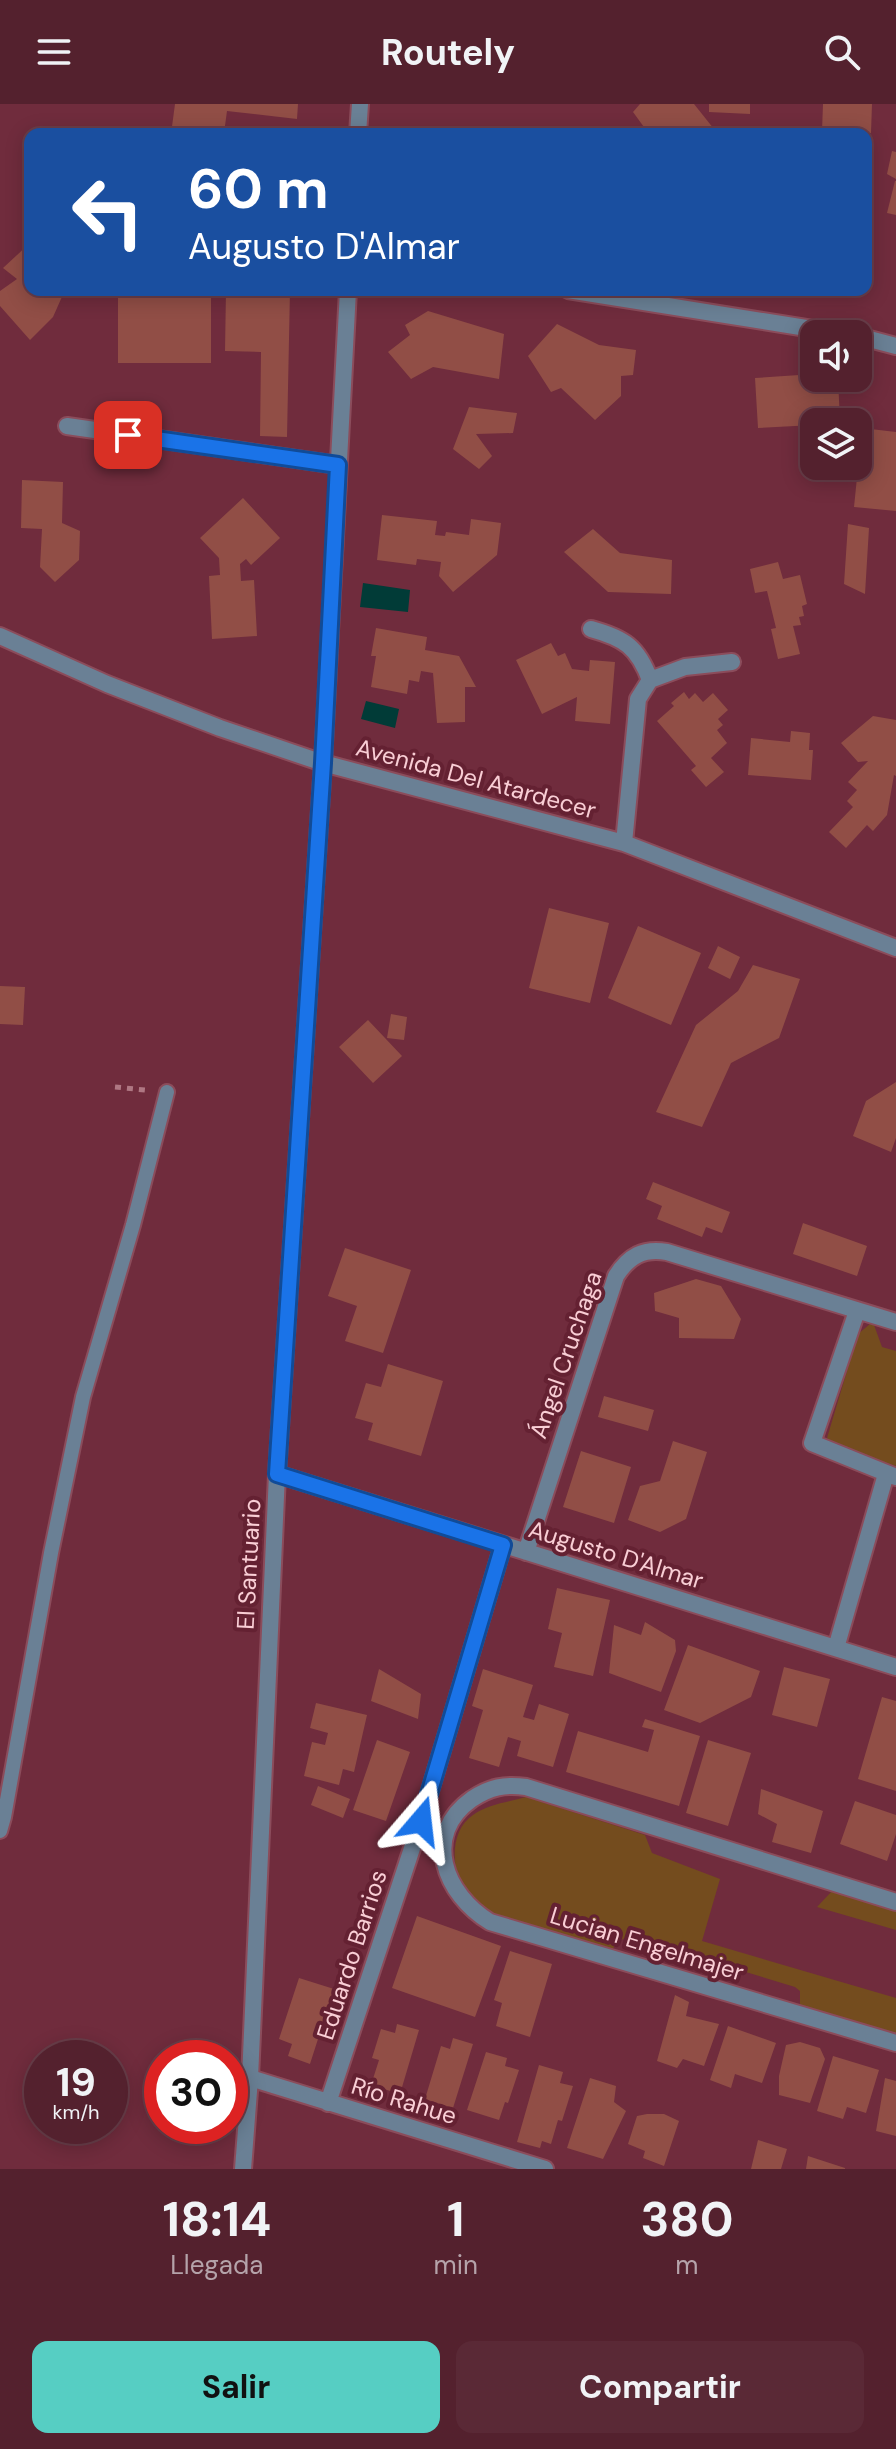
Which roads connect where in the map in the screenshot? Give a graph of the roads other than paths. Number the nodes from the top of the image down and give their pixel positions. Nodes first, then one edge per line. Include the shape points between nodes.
1 (360, 104) edge
2 (358, 128) edge
3 (348, 296) edge
4 (606, 296) edge
5 (800, 327) edge
6 (872, 340) edge
7 (896, 346) edge
8 (67, 426) dead end
9 (338, 465) junction
10 (591, 629) dead end
11 (0, 636) edge
12 (732, 662) dead end
13 (650, 680) junction
14 (323, 763) junction
15 (624, 843) junction
16 (896, 948) edge
17 (167, 1092) road end
18 (857, 1311) junction
19 (896, 1322) edge
20 (277, 1474) junction
21 (891, 1476) edge
22 (503, 1545) junction
23 (526, 1552) junction
24 (836, 1648) junction
25 (896, 1667) edge
26 (421, 1821) junction
27 (0, 1831) edge
28 (446, 1831) junction
29 (896, 1902) edge
30 (896, 2043) edge
31 (250, 2078) junction
32 (328, 2103) junction
33 (243, 2169) edge
34 (545, 2169) edge

1 - 2 street
3 - 9 street, El Santuario
4 - 5 street
6 - 7 street
8 - 9 street
9 - 14 street, El Santuario
10 - 13 street via 616,636 635,651
11 - 14 street, Avenida Del Atardecer via 107,684
12 - 13 street via 685,667
13 - 15 street via 638,699
14 - 15 street, Avenida Del Atardecer
14 - 20 street, El Santuario
15 - 16 street, Avenida Del Atardecer
17 - 27 lane via 83,1397
18 - 19 street, Ángel Cruchaga
18 - 21 street via 812,1443
18 - 23 street, Ángel Cruchaga via 667,1252 634,1255 616,1276
20 - 22 street, Augusto D'Almar
20 - 31 street, El Santuario
21 - 24 street
22 - 23 street, Augusto D'Almar
22 - 26 street, Eduardo Barrios
23 - 24 street, Augusto D'Almar
24 - 25 street, Augusto D'Almar
26 - 28 street
26 - 32 street, Eduardo Barrios
28 - 29 street via 466,1803 483,1791 526,1787
28 - 30 street, Lucian Engelmajer via 444,1856 453,1885 472,1911 490,1922
31 - 32 street, Río Rahue
31 - 33 street, El Santuario
32 - 34 street, Río Rahue

